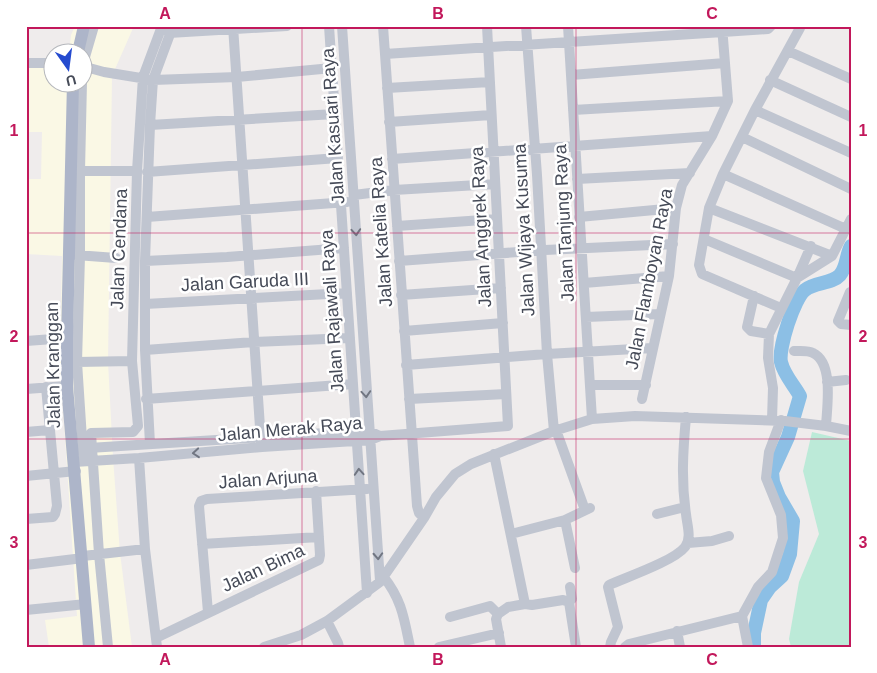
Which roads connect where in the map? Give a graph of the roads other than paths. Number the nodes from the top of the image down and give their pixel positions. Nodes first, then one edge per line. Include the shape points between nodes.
1 (84, 26) edge
2 (94, 26) edge
3 (287, 26) edge
4 (329, 26) edge
5 (342, 26) edge
6 (383, 26) edge
7 (487, 26) edge
8 (526, 26) edge
9 (568, 26) edge
10 (771, 26) edge
11 (234, 28) edge
12 (800, 28) dead end
13 (168, 29) edge
14 (722, 29) edge
15 (80, 42) edge
16 (89, 42) edge
17 (569, 42) junction
18 (527, 44) junction
19 (488, 47) junction
20 (788, 50) junction
21 (385, 54) junction
22 (26, 63) edge
23 (42, 63) edge
24 (725, 63) junction
25 (332, 68) junction
26 (92, 69) edge
27 (571, 75) junction
28 (237, 77) junction
29 (148, 78) junction
30 (851, 79) edge
31 (770, 80) junction
32 (490, 82) junction
33 (387, 88) junction
34 (74, 92) edge
35 (82, 92) edge
36 (728, 101) junction
37 (573, 110) junction
38 (755, 110) junction
39 (335, 114) junction
40 (491, 115) junction
41 (851, 117) edge
42 (239, 120) junction
43 (389, 122) junction
44 (150, 126) junction
45 (712, 136) junction
46 (742, 137) junction
47 (575, 145) junction
48 (535, 148) junction
49 (493, 151) junction
50 (851, 153) edge
51 (338, 158) junction
52 (392, 159) junction
53 (243, 165) junction
54 (80, 171) junction
55 (142, 172) junction
56 (690, 173) junction
57 (723, 174) junction
58 (577, 179) junction
59 (495, 184) junction
60 (851, 189) edge
61 (394, 190) junction
62 (354, 198) junction
63 (341, 203) junction
64 (676, 208) junction
65 (708, 208) junction
66 (246, 210) junction
67 (146, 217) junction
68 (580, 217) junction
69 (497, 219) junction
70 (851, 219) edge
71 (397, 226) junction
72 (846, 229) junction
73 (704, 239) junction
74 (673, 244) junction
75 (811, 246) junction
76 (344, 248) junction
77 (581, 248) junction
78 (541, 250) junction
79 (499, 254) junction
80 (75, 255) junction
81 (248, 255) junction
82 (832, 256) junction
83 (116, 258) dead end
84 (145, 261) junction
85 (399, 261) junction
86 (669, 276) junction
87 (797, 278) junction
88 (584, 283) junction
89 (501, 288) junction
90 (850, 292) edge
91 (347, 293) junction
92 (401, 295) junction
93 (754, 296) junction
94 (252, 298) junction
95 (145, 304) junction
96 (781, 308) junction
97 (660, 314) junction
98 (586, 317) junction
99 (502, 323) junction
100 (851, 325) edge
101 (404, 331) junction
102 (769, 334) junction
103 (67, 338) junction
104 (350, 338) junction
105 (26, 341) edge
106 (254, 342) junction
107 (652, 348) junction
108 (144, 350) junction
109 (794, 351) dead end
110 (588, 353) junction
111 (547, 354) junction
112 (504, 358) junction
113 (132, 361) junction
114 (77, 362) junction
115 (406, 365) junction
116 (846, 380) dead end
117 (827, 382) junction
118 (353, 384) junction
119 (590, 385) junction
120 (646, 385) junction
121 (67, 386) junction
122 (46, 388) junction
123 (26, 389) edge
124 (259, 391) junction
125 (506, 394) junction
126 (146, 399) junction
127 (409, 399) junction
128 (642, 399) dead end
129 (686, 417) junction
130 (592, 419) junction
131 (779, 420) junction
132 (826, 426) junction
133 (50, 430) junction
134 (555, 431) junction
135 (851, 431) edge
136 (26, 432) edge
137 (411, 435) junction
138 (357, 436) junction
139 (369, 436) junction
140 (261, 442) junction
141 (150, 444) junction
142 (494, 454) junction
143 (82, 457) junction
144 (142, 463) junction
145 (54, 473) junction
146 (26, 476) edge
147 (374, 488) junction
148 (361, 489) junction
149 (316, 491) junction
150 (685, 507) junction
151 (657, 514) dead end
152 (424, 518) junction
153 (26, 519) edge
154 (565, 520) junction
155 (511, 534) junction
156 (729, 536) dead end
157 (320, 537) junction
158 (688, 543) junction
159 (202, 544) junction
160 (145, 549) junction
161 (99, 554) junction
162 (83, 557) junction
163 (26, 564) edge
164 (575, 568) dead end
165 (381, 579) junction
166 (570, 587) dead end
167 (367, 592) junction
168 (569, 602) junction
169 (86, 604) junction
170 (525, 604) junction
171 (26, 610) edge
172 (208, 612) junction
173 (498, 614) junction
174 (742, 616) junction
175 (450, 617) dead end
176 (327, 621) junction
177 (677, 631) junction
178 (498, 633) junction
179 (160, 636) junction
180 (89, 647) edge
181 (108, 647) edge
182 (157, 647) edge
183 (164, 647) edge
184 (264, 647) edge
185 (338, 647) edge
186 (410, 647) edge
187 (439, 647) edge
188 (501, 647) edge
189 (576, 647) edge
190 (610, 647) edge
191 (626, 647) edge
192 (680, 647) edge
193 (748, 647) edge

1 - 15 main road
2 - 16 street
3 - 11 street
4 - 25 street, Jalan Rajawali Raya
5 - 62 street, Jalan Kasuari Raya
6 - 21 street, Jalan Katelia Raya
7 - 19 street, Jalan Anggrek Raya
8 - 18 street, Jalan Wijaya Kusuma
9 - 17 street, Jalan Tanjung Raya
10 - 14 street via 768,29
11 - 13 street
11 - 28 street
12 - 20 street
13 - 29 street
14 - 17 street
14 - 24 street, Jalan Flamboyan Raya
17 - 18 street
17 - 27 street, Jalan Tanjung Raya
18 - 19 street
18 - 48 street, Jalan Wijaya Kusuma
19 - 21 street
19 - 32 street, Jalan Anggrek Raya
20 - 30 street
20 - 31 street
21 - 33 street, Jalan Katelia Raya
22 - 23 street
24 - 27 street
24 - 36 street, Jalan Flamboyan Raya
25 - 28 street
25 - 39 street, Jalan Rajawali Raya
26 - 29 street
27 - 37 street, Jalan Tanjung Raya
28 - 29 street
28 - 42 street
29 - 44 street
29 - 55 street, Jalan Cendana
31 - 38 street
31 - 41 street
32 - 33 street
32 - 40 street, Jalan Anggrek Raya
33 - 43 street, Jalan Katelia Raya
34 - 80 main road, Jalan Kranggan
35 - 54 street
36 - 37 street
36 - 45 street, Jalan Flamboyan Raya
37 - 47 street, Jalan Tanjung Raya
38 - 46 street
38 - 50 street
39 - 42 street
39 - 51 street, Jalan Rajawali Raya
40 - 43 street
40 - 49 street, Jalan Anggrek Raya
42 - 44 street
42 - 53 street
43 - 52 street, Jalan Katelia Raya
44 - 55 street
45 - 47 street
45 - 56 street, Jalan Flamboyan Raya
46 - 57 street
46 - 60 street
47 - 48 street
47 - 58 street, Jalan Tanjung Raya
48 - 49 street
48 - 78 street, Jalan Wijaya Kusuma
49 - 52 street
49 - 59 street, Jalan Anggrek Raya
51 - 53 street
51 - 63 street, Jalan Rajawali Raya
52 - 61 street, Jalan Katelia Raya
53 - 55 street
53 - 66 street
54 - 55 street
54 - 80 street
55 - 67 street
55 - 113 street, Jalan Cendana
56 - 58 street
56 - 64 street, Jalan Flamboyan Raya via 682,186
57 - 65 street
57 - 72 street
58 - 68 street, Jalan Tanjung Raya
59 - 61 street
59 - 69 street, Jalan Anggrek Raya
61 - 62 street
61 - 71 street, Jalan Katelia Raya
62 - 63 street
62 -> 139 street, Jalan Kasuari Raya
63 - 66 street
63 - 76 street, Jalan Rajawali Raya
64 - 68 street
64 - 74 street, Jalan Flamboyan Raya
65 - 73 street
65 - 75 street
66 - 67 street
66 - 81 street
67 - 84 street
68 - 77 street, Jalan Tanjung Raya
69 - 71 street
69 - 79 street, Jalan Anggrek Raya
70 - 72 street
71 - 85 street, Jalan Katelia Raya
72 - 82 street
73 - 87 street
73 - 93 street via 699,265 702,274
74 - 77 street
74 - 86 street, Jalan Flamboyan Raya
75 - 82 street
75 - 87 street
76 - 81 street
76 - 91 street, Jalan Rajawali Raya
77 - 78 street
77 - 88 street, Jalan Tanjung Raya
78 - 79 street
78 - 111 street, Jalan Wijaya Kusuma
79 - 85 street
79 - 89 street, Jalan Anggrek Raya
80 - 83 street
80 - 103 main road, Jalan Kranggan
80 - 114 street
81 - 84 street
81 - 94 street
82 - 87 street
84 - 95 street
85 - 92 street, Jalan Katelia Raya
86 - 88 street
86 - 97 street, Jalan Flamboyan Raya
87 - 96 street
88 - 98 street, Jalan Tanjung Raya
89 - 92 street
89 - 99 street, Jalan Anggrek Raya
90 - 100 street via 838,321
91 - 94 street, Jalan Garuda III
91 - 104 street, Jalan Rajawali Raya
92 - 101 street, Jalan Katelia Raya
93 - 96 street
93 - 102 street via 747,327 751,332
94 - 95 street, Jalan Garuda III
94 - 106 street
95 - 108 street
96 - 102 street
97 - 98 street
97 - 107 street, Jalan Flamboyan Raya
98 - 110 street, Jalan Tanjung Raya
99 - 101 street
99 - 112 street, Jalan Anggrek Raya
101 - 115 street, Jalan Katelia Raya
102 - 131 street via 768,358
103 - 105 street
103 - 121 main road, Jalan Kranggan
104 - 106 street
104 - 118 street, Jalan Rajawali Raya
106 - 108 street
106 - 124 street
107 - 110 street
107 - 120 street, Jalan Flamboyan Raya
108 - 126 street
109 - 117 street via 811,352 821,358
110 - 111 street
110 - 119 street, Jalan Tanjung Raya
111 - 112 street
111 - 134 street, Jalan Wijaya Kusuma
112 - 115 street
112 - 125 street, Jalan Anggrek Raya
113 - 114 street
113 - 143 street, Jalan Cendana via 137,428 133,432 91,433
114 - 143 street
115 - 127 street, Jalan Katelia Raya
116 - 117 street
117 - 132 street
118 - 124 street
118 - 138 street, Jalan Rajawali Raya
119 - 120 street
119 - 130 street, Jalan Tanjung Raya
120 - 128 street, Jalan Flamboyan Raya
121 - 122 street
121 - 143 main road, Jalan Kranggan
122 - 123 street
122 - 133 street
124 - 126 street
124 - 140 street
125 - 127 street
125 - 137 street, Jalan Anggrek Raya via 508,426
126 - 141 street
127 - 137 street, Jalan Katelia Raya
129 - 130 street
129 - 131 street
129 - 150 street via 682,462
130 - 134 street
131 - 132 street
131 - 174 street via 769,452 766,478 781,516 783,538 772,572 758,587
132 - 135 street
133 - 136 street
133 - 145 street
134 - 142 street
134 - 154 street, Jalan Wijaya Kusuma via 588,509
137 - 139 street, Jalan Merak Raya
137 - 152 street, Jalan Katelia Raya via 417,506
138 - 139 street, Jalan Merak Raya
138 - 140 street, Jalan Merak Raya
148 -> 138 street, Jalan Rajawali Raya
139 - 147 street, Jalan Kasuari Raya
140 - 141 street, Jalan Merak Raya
140 -> 144 street, Jalan Merak Raya
141 - 143 street, Jalan Merak Raya
142 - 152 street via 455,474
142 - 155 street
143 - 144 street, Jalan Merak Raya
143 - 145 street
143 - 161 street
143 - 162 main road, Jalan Kranggan
144 - 160 street
144 - 179 street
145 - 146 street
145 - 153 street via 55,514 53,517
147 - 148 street, Jalan Arjuna
147 -> 165 street, Jalan Kasuari Raya
148 - 149 street, Jalan Arjuna
148 - 167 street, Jalan Rajawali Raya
149 - 157 street, Jalan Bima
149 - 159 street, Jalan Arjuna via 204,499 199,506
150 - 151 street
150 - 158 street
152 - 165 street
154 - 155 street
154 - 164 street
155 - 170 street
156 - 158 street
157 - 159 street
157 - 172 street, Jalan Bima via 320,558 315,562
158 - 190 street via 672,557 609,584 618,627
159 - 172 street, Jalan Arjuna
160 - 161 street
160 - 182 street
161 - 162 street
161 - 181 street
162 - 163 street
162 - 169 main road, Jalan Kranggan
165 - 167 street
165 - 186 street via 395,590
166 - 168 street via 572,598
167 - 176 street
168 - 170 street
168 - 189 street
169 - 171 street
169 - 180 main road, Jalan Kranggan
170 - 173 street via 508,607
172 - 179 street, Jalan Bima
173 - 175 street via 490,606
173 - 178 street
174 - 177 street
174 - 193 street
176 - 184 street via 301,635
176 - 185 street
177 - 191 street
177 - 192 street
178 - 187 street
178 - 188 street
179 - 183 street

